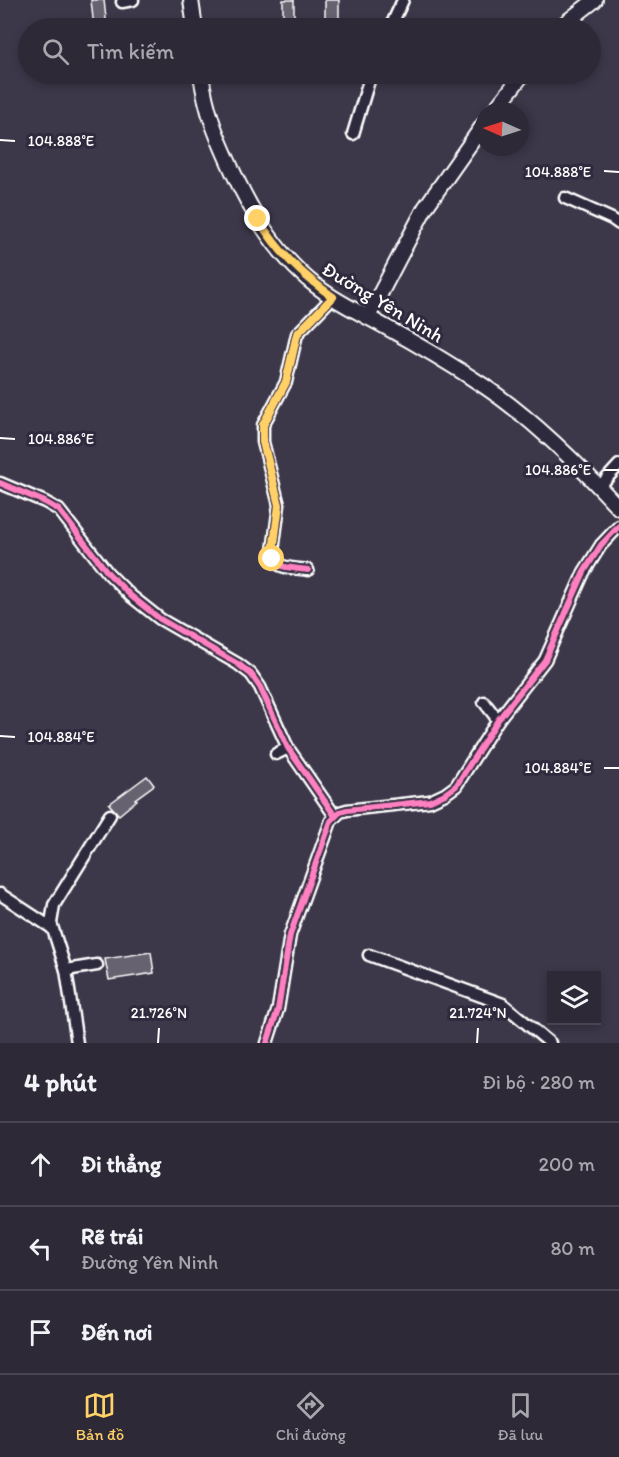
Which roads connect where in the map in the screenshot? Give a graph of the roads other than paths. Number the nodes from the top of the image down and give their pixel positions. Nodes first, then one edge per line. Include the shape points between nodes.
1 (190, 0) edge
2 (403, 0) edge
3 (595, 0) edge
4 (193, 18) edge
5 (395, 18) edge
6 (572, 18) edge
7 (202, 84) edge
8 (368, 84) edge
9 (515, 84) edge
10 (501, 102) edge
11 (353, 134) dead end
12 (475, 137) edge
13 (566, 198) dead end
14 (619, 224) edge
15 (333, 297) junction
16 (368, 317) junction
17 (619, 465) edge
18 (0, 483) edge
19 (599, 487) junction
20 (619, 508) edge
21 (619, 526) edge
22 (308, 570) dead end
23 (484, 702) dead end
24 (498, 720) junction
25 (288, 748) junction
26 (276, 754) dead end
27 (110, 815) dead end
28 (335, 816) junction
29 (0, 894) edge
30 (52, 928) junction
31 (369, 955) dead end
32 (97, 965) dead end
33 (66, 970) junction
34 (77, 1043) edge
35 (267, 1043) edge
36 (550, 1043) edge

1 - 4 main road
2 - 5 street
3 - 6 main road
7 - 15 main road, Đường Yên Ninh via 214,131 249,206 282,253
8 - 11 street
9 - 10 main road
12 - 16 main road via 425,208
13 - 14 street
15 - 16 main road, Đường Yên Ninh
15 - 22 street via 297,334 286,382 267,416 263,432 279,505 272,561
16 - 19 main road, Đường Yên Ninh via 485,387 516,410
17 - 19 street
18 - 25 street via 59,510 131,596 160,619 224,650 245,669 256,680
19 - 20 main road, Đường Yên Ninh
21 - 24 street via 584,572 545,660
23 - 24 street
24 - 28 street via 461,781 445,794 430,801 347,810
25 - 26 street
25 - 28 street
27 - 30 street via 54,905
28 - 35 street via 296,915
29 - 30 street
30 - 33 street
31 - 36 street via 503,1004
32 - 33 street
33 - 34 street

